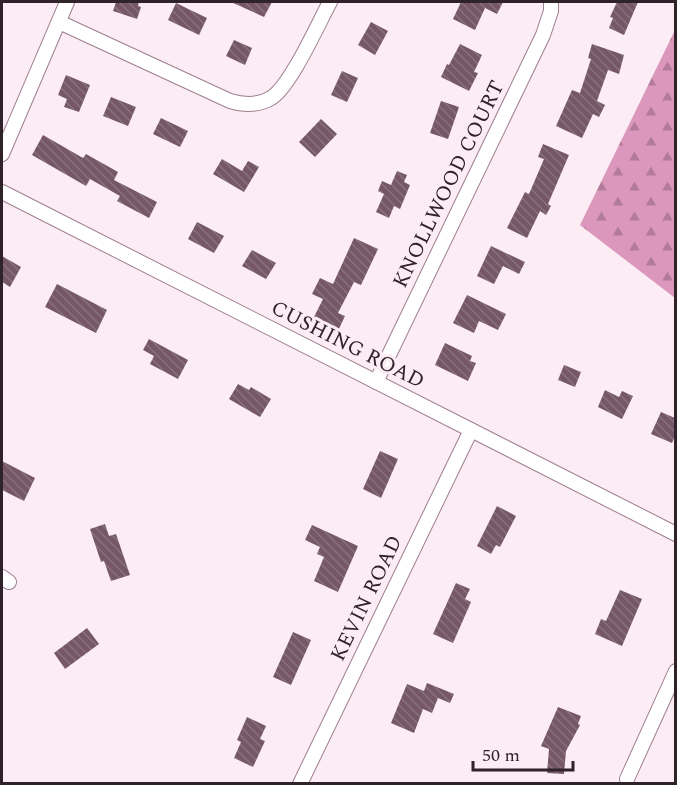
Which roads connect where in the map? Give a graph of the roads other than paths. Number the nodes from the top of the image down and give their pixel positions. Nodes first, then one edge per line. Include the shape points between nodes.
1 (67, 2) edge
2 (330, 2) edge
3 (551, 2) edge
4 (59, 22) junction
5 (2, 154) edge
6 (2, 192) edge
7 (376, 382) junction
8 (471, 430) junction
9 (675, 534) edge
10 (675, 670) edge
11 (627, 779) dead end
12 (300, 783) edge

1 - 4 street
2 - 4 street via 278,93 248,105 230,101
3 - 7 street, KNOLLWOOD COURT via 543,35
4 - 5 street
6 - 7 street, CUSHING ROAD
7 - 8 street, CUSHING ROAD
8 - 9 street, CUSHING ROAD
8 - 12 street, KEVIN ROAD
10 - 11 street

